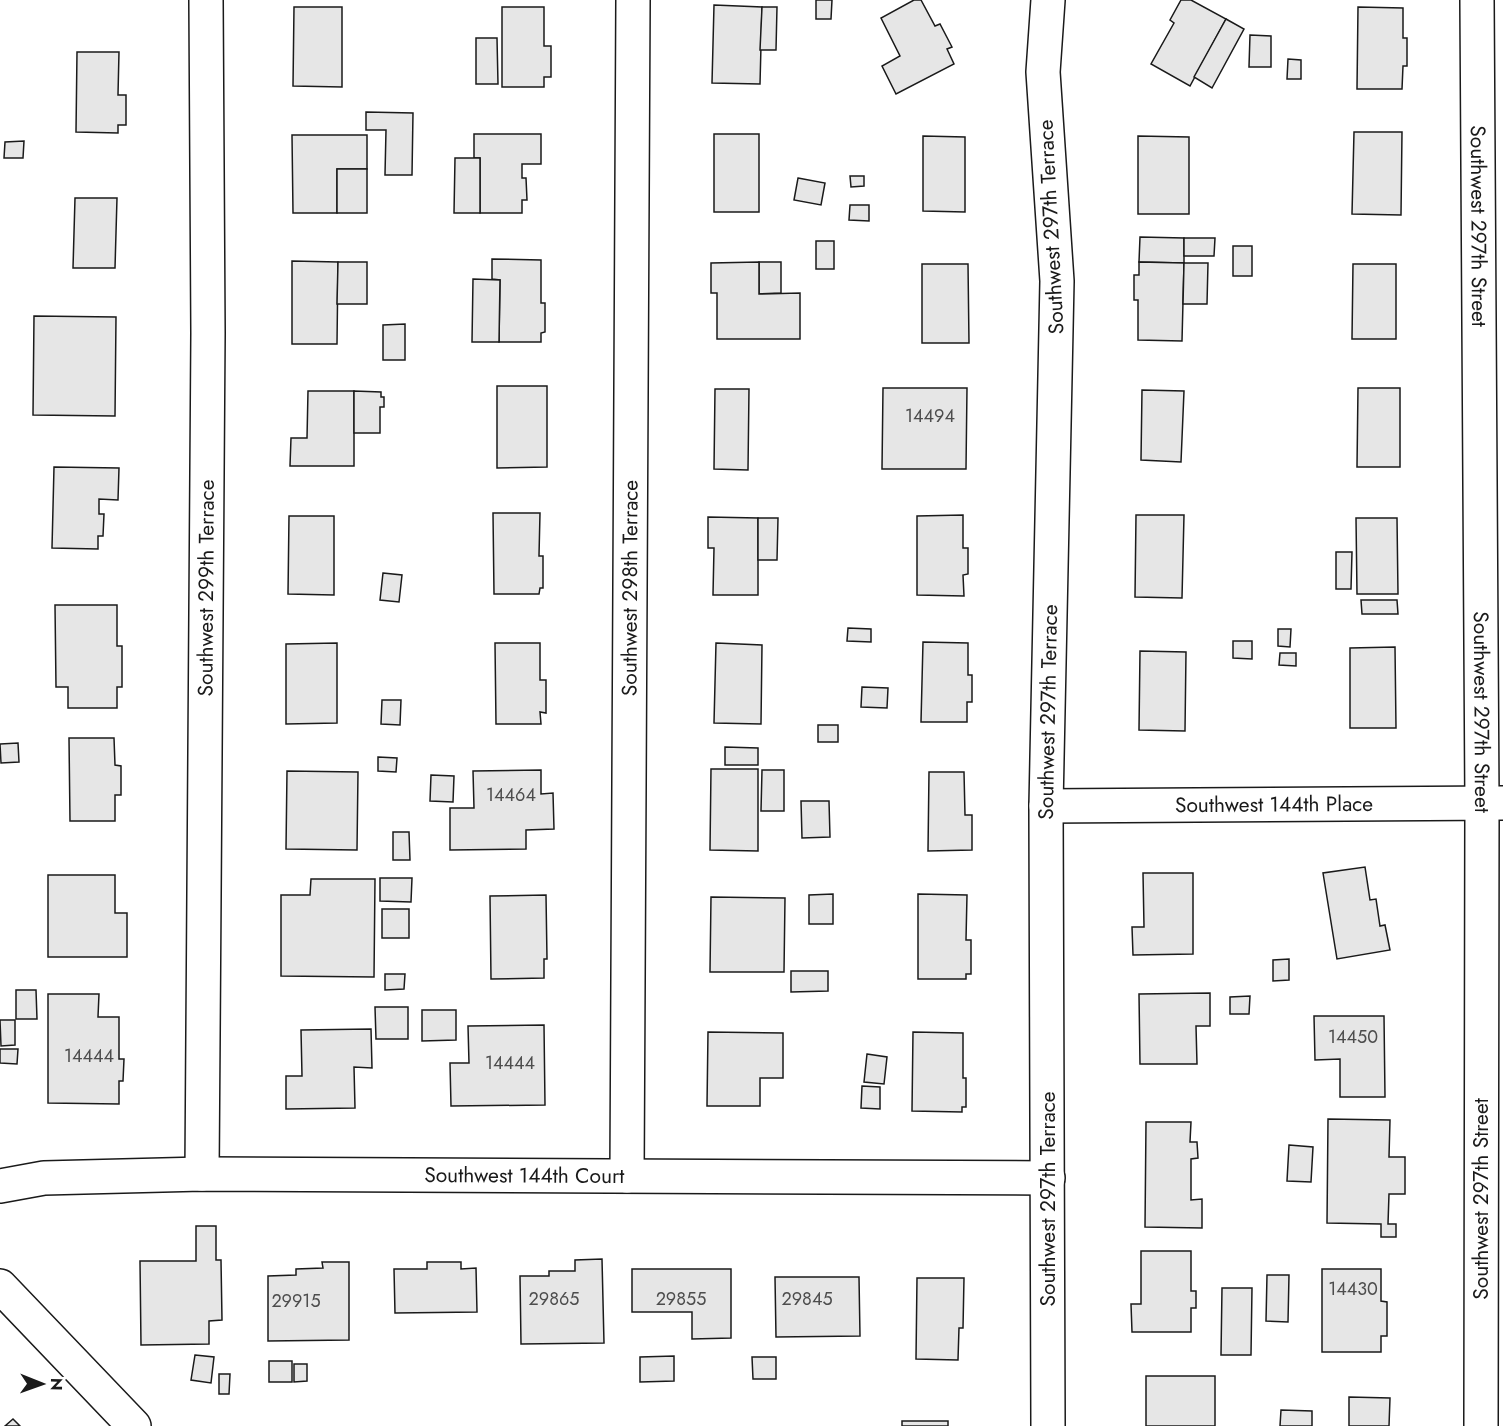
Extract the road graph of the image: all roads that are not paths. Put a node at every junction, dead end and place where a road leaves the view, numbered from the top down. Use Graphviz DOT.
graph roads {
  1 [pos="206,0"];
  2 [pos="633,0"];
  3 [pos="1048,0"];
  4 [pos="1478,0"];
  5 [pos="1493,803"];
  6 [pos="1046,806"];
  7 [pos="202,1174"];
  8 [pos="627,1176"];
  9 [pos="1048,1178"];
  10 [pos="0,1186"];
  11 [pos="0,1286"];
  12 [pos="134,1426"];
  13 [pos="1048,1426"];
  14 [pos="1480,1426"];
  1 -- 7 [label="street, Southwest 299th Terrace"];
  2 -- 8 [label="street, Southwest 298th Terrace"];
  3 -- 6 [label="street, Southwest 297th Terrace"];
  4 -- 5 [label="street, Southwest 297th Street"];
  5 -- 6 [label="street, Southwest 144th Place"];
  5 -- 14 [label="street, Southwest 297th Street"];
  6 -- 9 [label="street, Southwest 297th Terrace"];
  7 -- 8 [label="street, Southwest 144th Court"];
  7 -- 10 [label="street, Southwest 144th Court"];
  8 -- 9 [label="street, Southwest 144th Court"];
  9 -- 13 [label="street, Southwest 297th Terrace"];
  11 -- 12 [label="street"];
}
